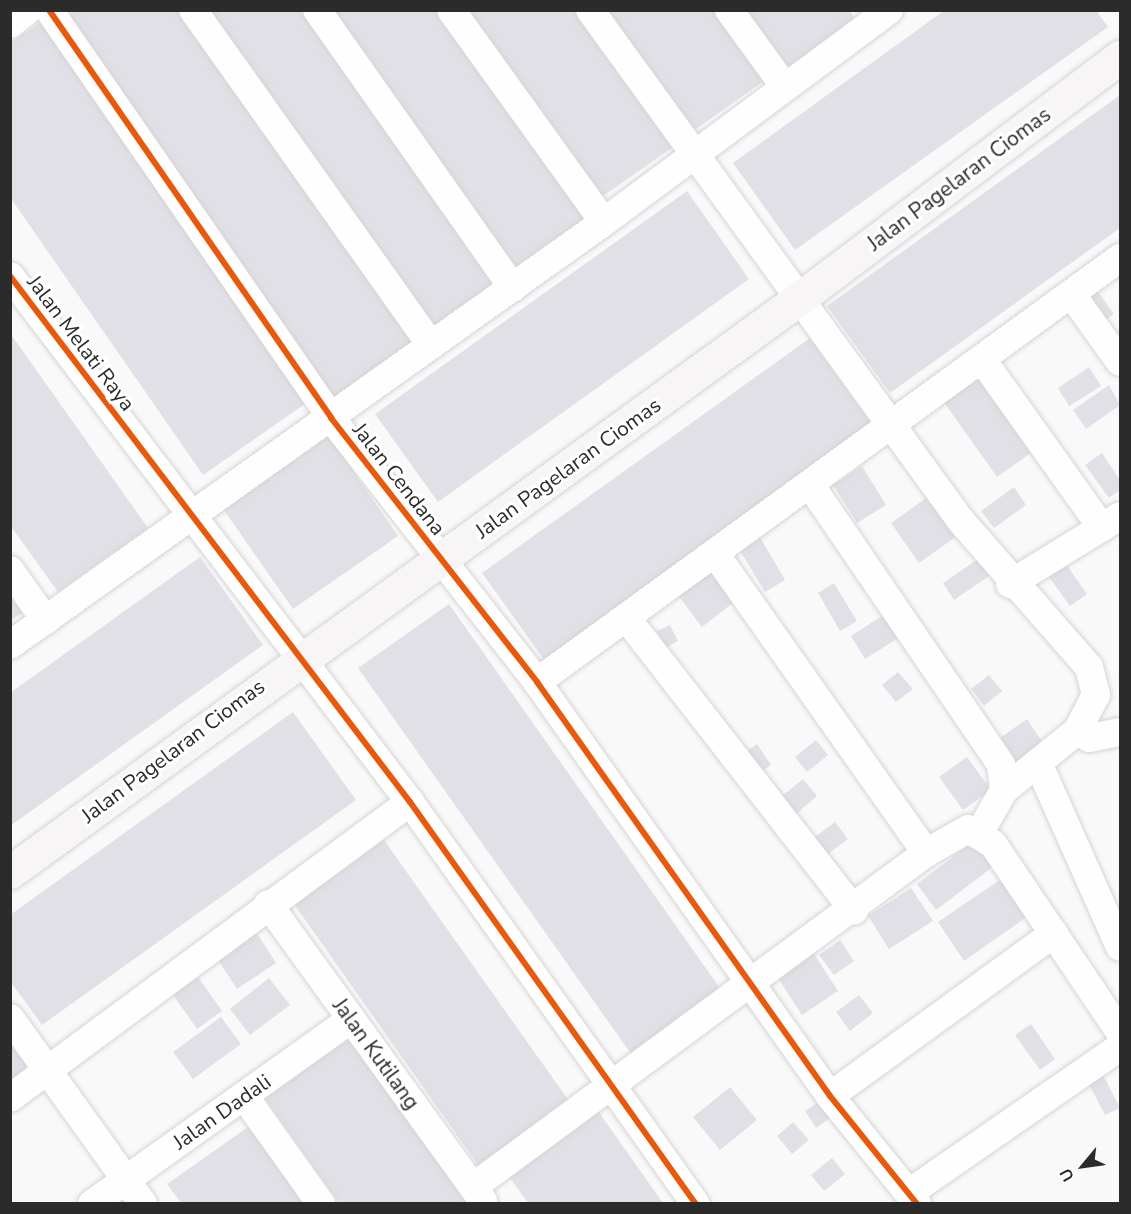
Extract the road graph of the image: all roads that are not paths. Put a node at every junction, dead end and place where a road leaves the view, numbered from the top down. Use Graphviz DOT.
graph roads {
  1 [pos="28,10"];
  2 [pos="49,10"];
  3 [pos="193,10"];
  4 [pos="317,10"];
  5 [pos="451,10"];
  6 [pos="590,10"];
  7 [pos="729,10"];
  8 [pos="873,15"];
  9 [pos="10,24"];
  10 [pos="1120,57"];
  11 [pos="785,87"];
  12 [pos="694,154"];
  13 [pos="604,222"];
  14 [pos="1120,258"];
  15 [pos="10,276"];
  16 [pos="513,288"];
  17 [pos="1072,295"];
  18 [pos="796,301"];
  19 [pos="431,345"];
  20 [pos="983,361"];
  21 [pos="1120,362"];
  22 [pos="331,418"];
  23 [pos="891,429"];
  24 [pos="811,486"];
  25 [pos="189,516"];
  26 [pos="1111,522"];
  27 [pos="716,555"];
  28 [pos="441,560"];
  29 [pos="10,570"];
  30 [pos="1010,584"];
  31 [pos="628,620"];
  32 [pos="46,621"];
  33 [pos="10,645"];
  34 [pos="297,659"];
  35 [pos="537,682"];
  36 [pos="1077,731"];
  37 [pos="1120,732"];
  38 [pos="1038,763"];
  39 [pos="1004,790"];
  40 [pos="410,802"];
  41 [pos="980,832"];
  42 [pos="926,853"];
  43 [pos="10,872"];
  44 [pos="268,904"];
  45 [pos="854,910"];
  46 [pos="1054,933"];
  47 [pos="1120,947"];
  48 [pos="752,983"];
  49 [pos="10,1018"];
  50 [pos="351,1019"];
  51 [pos="1120,1032"];
  52 [pos="1120,1047"];
  53 [pos="50,1071"];
  54 [pos="612,1089"];
  55 [pos="244,1096"];
  56 [pos="830,1096"];
  57 [pos="10,1098"];
  58 [pos="126,1179"];
  59 [pos="479,1195"];
  60 [pos="913,1198"];
  61 [pos="92,1203"];
  62 [pos="143,1203"];
  63 [pos="321,1203"];
  64 [pos="696,1203"];
  1 -- 9 [label="street"];
  2 -- 22 [label="street, Jalan Cendana"];
  3 -- 19 [label="street"];
  4 -- 16 [label="street"];
  5 -- 13 [label="street"];
  6 -- 12 [label="street"];
  7 -- 11 [label="street"];
  8 -- 11 [label="street"];
  10 -- 18 [label="main road, Jalan Pagelaran Ciomas"];
  11 -- 12 [label="street"];
  12 -- 13 [label="street"];
  12 -- 18 [label="street"];
  13 -- 16 [label="street"];
  14 -- 17 [label="street"];
  15 -- 25 [label="street, Jalan Melati Raya"];
  16 -- 19 [label="street"];
  17 -- 20 [label="street"];
  17 -- 21 [label="street"];
  18 -- 23 [label="street"];
  18 -- 28 [label="main road, Jalan Pagelaran Ciomas"];
  19 -- 22 [label="street"];
  20 -- 23 [label="street"];
  20 -- 26 [label="street"];
  22 -- 25 [label="street"];
  22 -- 28 [label="street, Jalan Cendana"];
  23 -- 24 [label="street"];
  23 -- 30 [label="street"];
  24 -- 27 [label="street"];
  24 -- 39 [label="street"];
  25 -- 32 [label="street"];
  25 -- 34 [label="street, Jalan Melati Raya"];
  26 -- 30 [label="street"];
  27 -- 31 [label="street"];
  27 -- 42 [label="street"];
  28 -- 34 [label="main road, Jalan Pagelaran Ciomas"];
  28 -- 35 [label="street, Jalan Cendana"];
  29 -- 32 [label="street"];
  30 -- 36 [label="street"];
  31 -- 35 [label="street"];
  31 -- 45 [label="street"];
  32 -- 33 [label="street"];
  34 -- 40 [label="street, Jalan Melati Raya"];
  34 -- 43 [label="main road, Jalan Pagelaran Ciomas"];
  35 -- 48 [label="street, Jalan Cendana"];
  36 -- 37 [label="street"];
  36 -- 38 [label="street"];
  38 -- 39 [label="street"];
  38 -- 47 [label="street"];
  39 -- 41 [label="street"];
  40 -- 44 [label="street"];
  40 -- 54 [label="street, Jalan Melati Raya"];
  41 -- 42 [label="street"];
  41 -- 46 [label="street"];
  42 -- 45 [label="street"];
  44 -- 50 [label="street, Jalan Kutilang"];
  44 -- 53 [label="street"];
  45 -- 48 [label="street"];
  46 -- 51 [label="street"];
  46 -- 56 [label="street"];
  48 -- 54 [label="street"];
  48 -- 56 [label="street, Jalan Cendana"];
  49 -- 53 [label="street"];
  50 -- 55 [label="street, Jalan Dadali"];
  50 -- 59 [label="street, Jalan Kutilang"];
  52 -- 60 [label="street"];
  53 -- 57 [label="street"];
  53 -- 58 [label="street"];
  54 -- 59 [label="street"];
  54 -- 64 [label="street, Jalan Melati Raya"];
  55 -- 58 [label="street, Jalan Dadali"];
  55 -- 63 [label="street"];
  56 -- 60 [label="street, Jalan Cendana"];
  58 -- 61 [label="street, Jalan Dadali"];
  58 -- 62 [label="street"];
}
